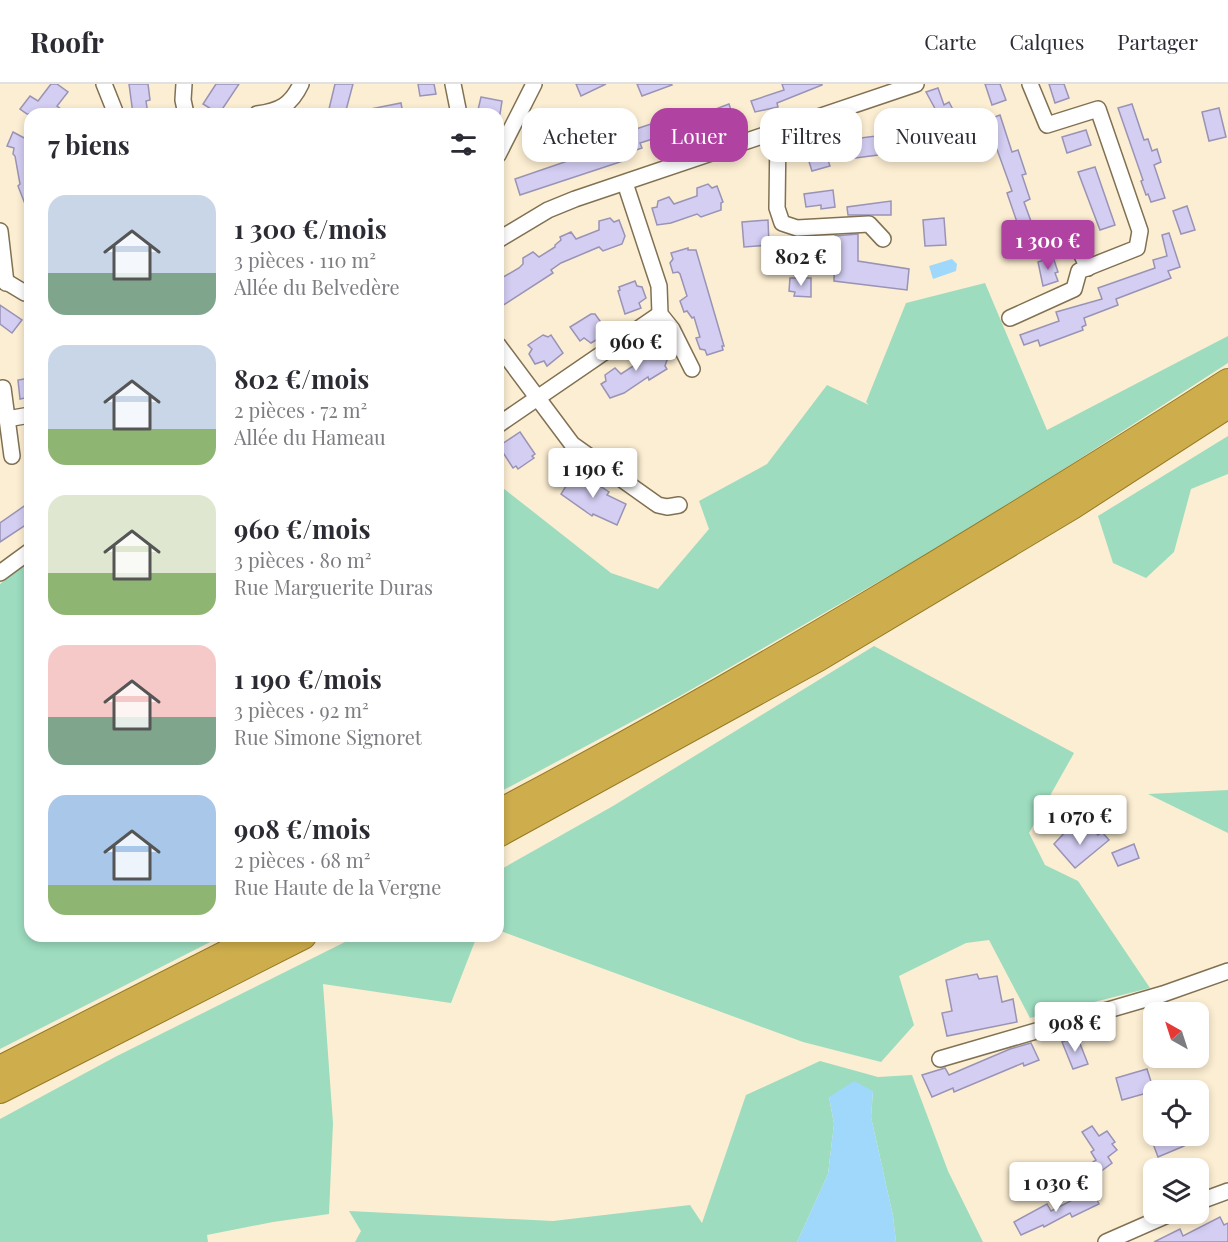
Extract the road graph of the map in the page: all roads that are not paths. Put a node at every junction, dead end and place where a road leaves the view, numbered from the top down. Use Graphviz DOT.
graph roads {
  1 [pos="104,84"];
  2 [pos="184,84"];
  3 [pos="301,84"];
  4 [pos="453,84"];
  5 [pos="534,84"];
  6 [pos="1030,84"];
  7 [pos="912,85"];
  8 [pos="114,108"];
  9 [pos="185,108"];
  10 [pos="279,108"];
  11 [pos="458,108"];
  12 [pos="845,108"];
  13 [pos="760,137"];
  14 [pos="504,143"];
  15 [pos="778,162"];
  16 [pos="625,183"];
  17 [pos="0,231"];
  18 [pos="1072,234"];
  19 [pos="504,236"];
  20 [pos="883,239"];
  21 [pos="1088,268"];
  22 [pos="3,280"];
  23 [pos="24,292"];
  24 [pos="660,314"];
  25 [pos="1010,318"];
  26 [pos="504,354"];
  27 [pos="692,369"];
  28 [pos="1228,382"];
  29 [pos="3,388"];
  30 [pos="538,397"];
  31 [pos="1228,405"];
  32 [pos="24,417"];
  33 [pos="7,419"];
  34 [pos="504,421"];
  35 [pos="12,456"];
  36 [pos="679,505"];
  37 [pos="24,555"];
  38 [pos="0,573"];
  39 [pos="504,810"];
  40 [pos="504,831"];
  41 [pos="249,942"];
  42 [pos="291,942"];
  43 [pos="1228,971"];
  44 [pos="940,1059"];
  45 [pos="0,1069"];
  46 [pos="0,1090"];
  47 [pos="1228,1191"];
  48 [pos="1209,1198"];
  49 [pos="1147,1224"];
  50 [pos="1106,1242"];
  1 -- 8 [label="street"];
  2 -- 9 [label="street"];
  3 -- 10 [label="street"];
  4 -- 11 [label="street"];
  5 -- 14 [label="street"];
  6 -- 21 [label="street"];
  7 -- 12 [label="street"];
  13 -- 16 [label="street"];
  15 -- 20 [label="street"];
  16 -- 19 [label="street"];
  16 -- 24 [label="street"];
  17 -- 22 [label="street"];
  18 -- 21 [label="street"];
  21 -- 25 [label="street"];
  22 -- 23 [label="street"];
  24 -- 27 [label="street"];
  24 -- 30 [label="street"];
  26 -- 30 [label="street"];
  28 -- 39 [label="highway"];
  29 -- 33 [label="street"];
  30 -- 34 [label="street"];
  30 -- 36 [label="street"];
  31 -- 40 [label="highway"];
  32 -- 33 [label="street"];
  33 -- 35 [label="street"];
  37 -- 38 [label="street"];
  41 -- 45 [label="highway"];
  42 -- 46 [label="highway"];
  43 -- 44 [label="street"];
  47 -- 48 [label="street"];
  49 -- 50 [label="street"];
}
